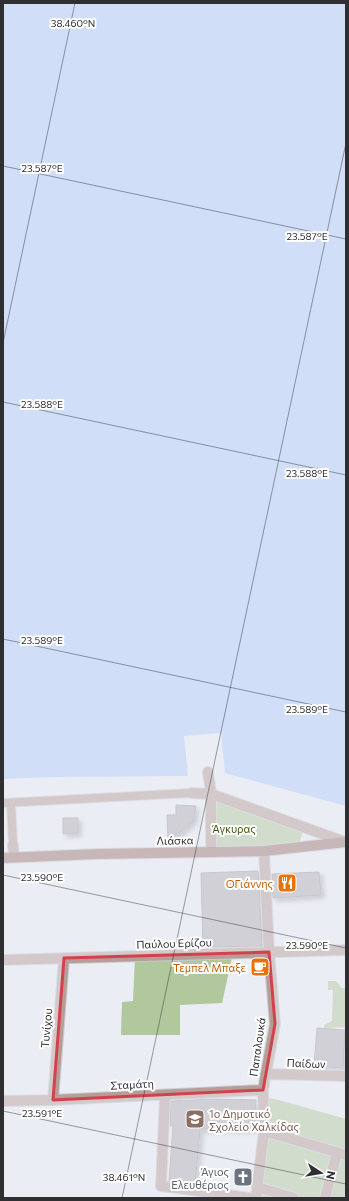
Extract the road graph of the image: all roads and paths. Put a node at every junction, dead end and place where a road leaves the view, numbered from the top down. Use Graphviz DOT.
graph roads {
  1 [pos="208,772"];
  2 [pos="191,793"];
  3 [pos="210,794"];
  4 [pos="7,803"];
  5 [pos="346,842"];
  6 [pos="13,846"];
  7 [pos="264,851"];
  8 [pos="211,852"];
  9 [pos="14,857"];
  10 [pos="3,858"];
  11 [pos="346,950"];
  12 [pos="269,952"];
  13 [pos="64,958"];
  14 [pos="3,960"];
  15 [pos="266,1074"];
  16 [pos="346,1076"];
  17 [pos="263,1090"];
  18 [pos="165,1095"];
  19 [pos="53,1100"];
  20 [pos="3,1101"];
  21 [pos="264,1131"];
  22 [pos="342,1154"];
  23 [pos="258,1186"];
  24 [pos="250,1198"];
  25 [pos="256,1198"];
  26 [pos="294,1198"];
  27 [pos="324,1198"];
  1 -- 3 [label="street"];
  2 -- 3 [label="street"];
  2 -- 4 [label="lane"];
  3 -- 5 [label="street"];
  3 -- 8 [label="street"];
  4 -- 6 [label="lane"];
  5 -- 7 [label="street, Λιάσκα"];
  6 -- 9 [label="street"];
  7 -- 8 [label="street, Λιάσκα"];
  7 -- 12 [label="street, Παπαλουκά"];
  8 -- 9 [label="street, Λιάσκα"];
  9 -- 10 [label="street, Λιάσκα"];
  11 -- 12 [label="street, Παύλου Ερίζου"];
  12 -- 13 [label="street, Παύλου Ερίζου"];
  12 -- 15 [label="street, Παπαλουκά"];
  13 -- 14 [label="street, Παύλου Ερίζου"];
  13 -- 19 [label="street, Τυνίχου"];
  15 -- 16 [label="street, Παίδων"];
  15 -- 17 [label="street, Παπαλουκά"];
  17 -- 18 [label="street, Σταμάτη"];
  17 -- 21 [label="street, Παπαλουκά"];
  18 -- 19 [label="street, Σταμάτη"];
  18 -- 24 [label="street"];
  19 -- 20 [label="street, Σταμάτη"];
  21 -- 22 [label="street"];
  21 -- 23 [label="street, Παπαλουκά"];
  22 -- 27 [label="street"];
  23 -- 25 [label="street, Παπαλουκά"];
  23 -- 26 [label="street"];
}
